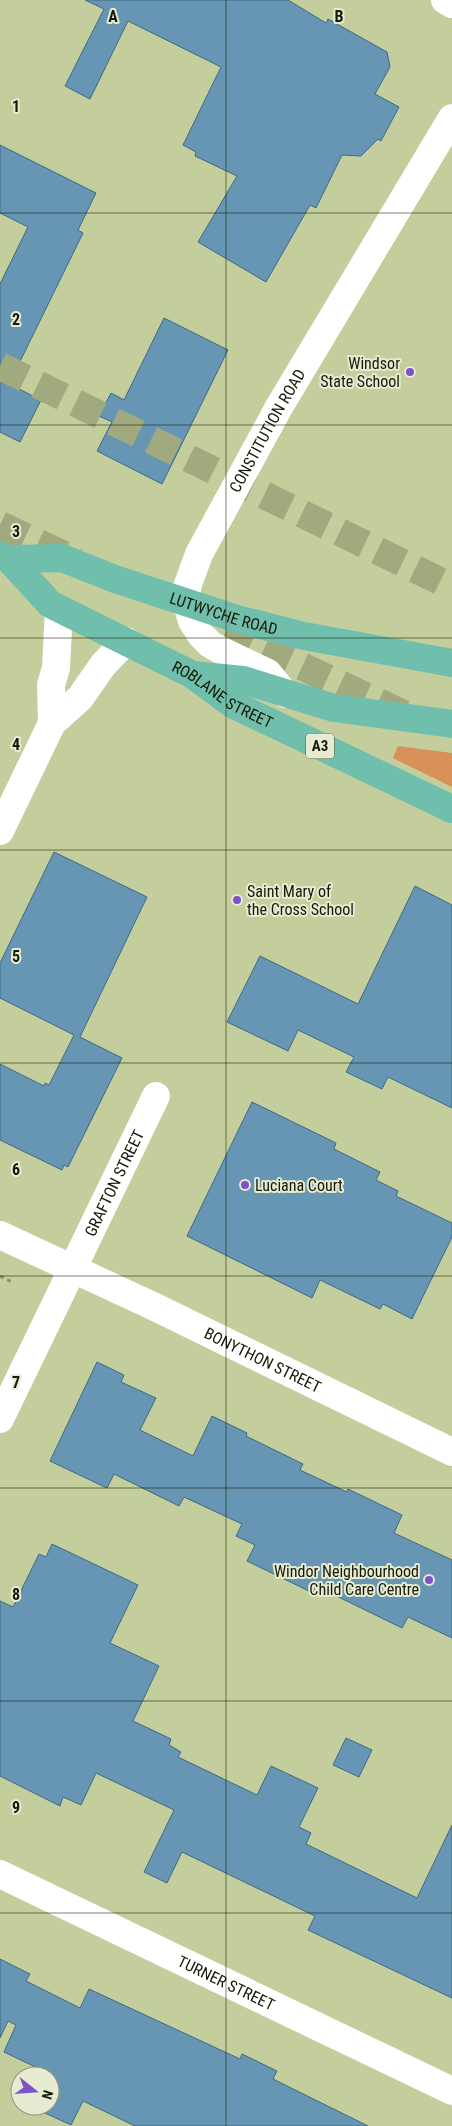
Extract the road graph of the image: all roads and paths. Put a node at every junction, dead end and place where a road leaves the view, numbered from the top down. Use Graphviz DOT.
graph roads {
  1 [pos="444,0"];
  2 [pos="452,4"];
  3 [pos="452,118"];
  4 [pos="4,557"];
  5 [pos="187,604"];
  6 [pos="59,609"];
  7 [pos="126,641"];
  8 [pos="452,662"];
  9 [pos="193,675"];
  10 [pos="285,694"];
  11 [pos="52,723"];
  12 [pos="452,724"];
  13 [pos="452,809"];
  14 [pos="0,831"];
  15 [pos="156,1096"];
  16 [pos="0,1235"];
  17 [pos="72,1269"];
  18 [pos="0,1276"];
  19 [pos="14,1283"];
  20 [pos="0,1419"];
  21 [pos="452,1452"];
  22 [pos="0,1874"];
  23 [pos="452,2091"];
  1 -- 2 [label="street"];
  3 -- 5 [label="street, CONSTITUTION ROAD"];
  4 -- 5 [label="highway, LUTWYCHE ROAD / A3"];
  4 -- 6 [label="highway, ROBLANE STREET / A3"];
  5 -- 8 [label="highway, LUTWYCHE ROAD / A3"];
  5 -- 10 [label="street, CONSTITUTION ROAD"];
  6 -- 7 [label="highway, ROBLANE STREET / A3"];
  6 -- 11 [label="street"];
  7 -- 9 [label="highway, ROBLANE STREET / A3"];
  7 -- 11 [label="street"];
  9 -- 10 [label="highway, A3"];
  9 -- 13 [label="highway, ROBLANE STREET / A3"];
  10 -- 12 [label="highway, A3"];
  11 -- 14 [label="street"];
  15 -- 17 [label="street, GRAFTON STREET"];
  16 -- 17 [label="street"];
  17 -- 20 [label="street, GRAFTON STREET"];
  17 -- 21 [label="street, BONYTHON STREET"];
  18 -- 19 [label="path"];
  22 -- 23 [label="street, TURNER STREET"];
}
